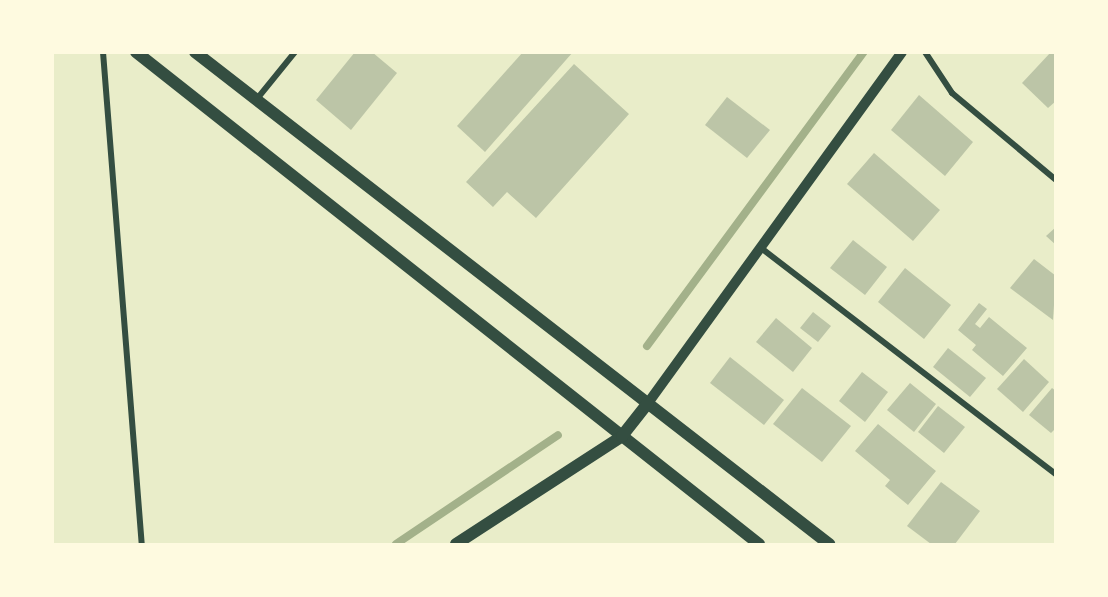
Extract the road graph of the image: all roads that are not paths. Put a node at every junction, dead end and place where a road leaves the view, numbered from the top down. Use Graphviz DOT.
graph roads {
  1 [pos="103,52"];
  2 [pos="136,52"];
  3 [pos="195,52"];
  4 [pos="295,52"];
  5 [pos="902,52"];
  6 [pos="925,52"];
  7 [pos="256,100"];
  8 [pos="1056,180"];
  9 [pos="761,248"];
  10 [pos="648,403"];
  11 [pos="622,436"];
  12 [pos="1056,474"];
  13 [pos="142,544"];
  14 [pos="456,544"];
  15 [pos="759,544"];
  16 [pos="830,544"];
  1 -- 13 [label="street"];
  2 -- 11 [label="main road"];
  3 -- 7 [label="main road"];
  4 -- 7 [label="street"];
  5 -- 9 [label="street"];
  6 -- 8 [label="street"];
  7 -- 10 [label="main road"];
  9 -- 10 [label="street"];
  9 -- 12 [label="street"];
  10 -- 11 [label="main road"];
  10 -- 16 [label="main road"];
  11 -- 14 [label="main road"];
  11 -- 15 [label="main road"];
}
